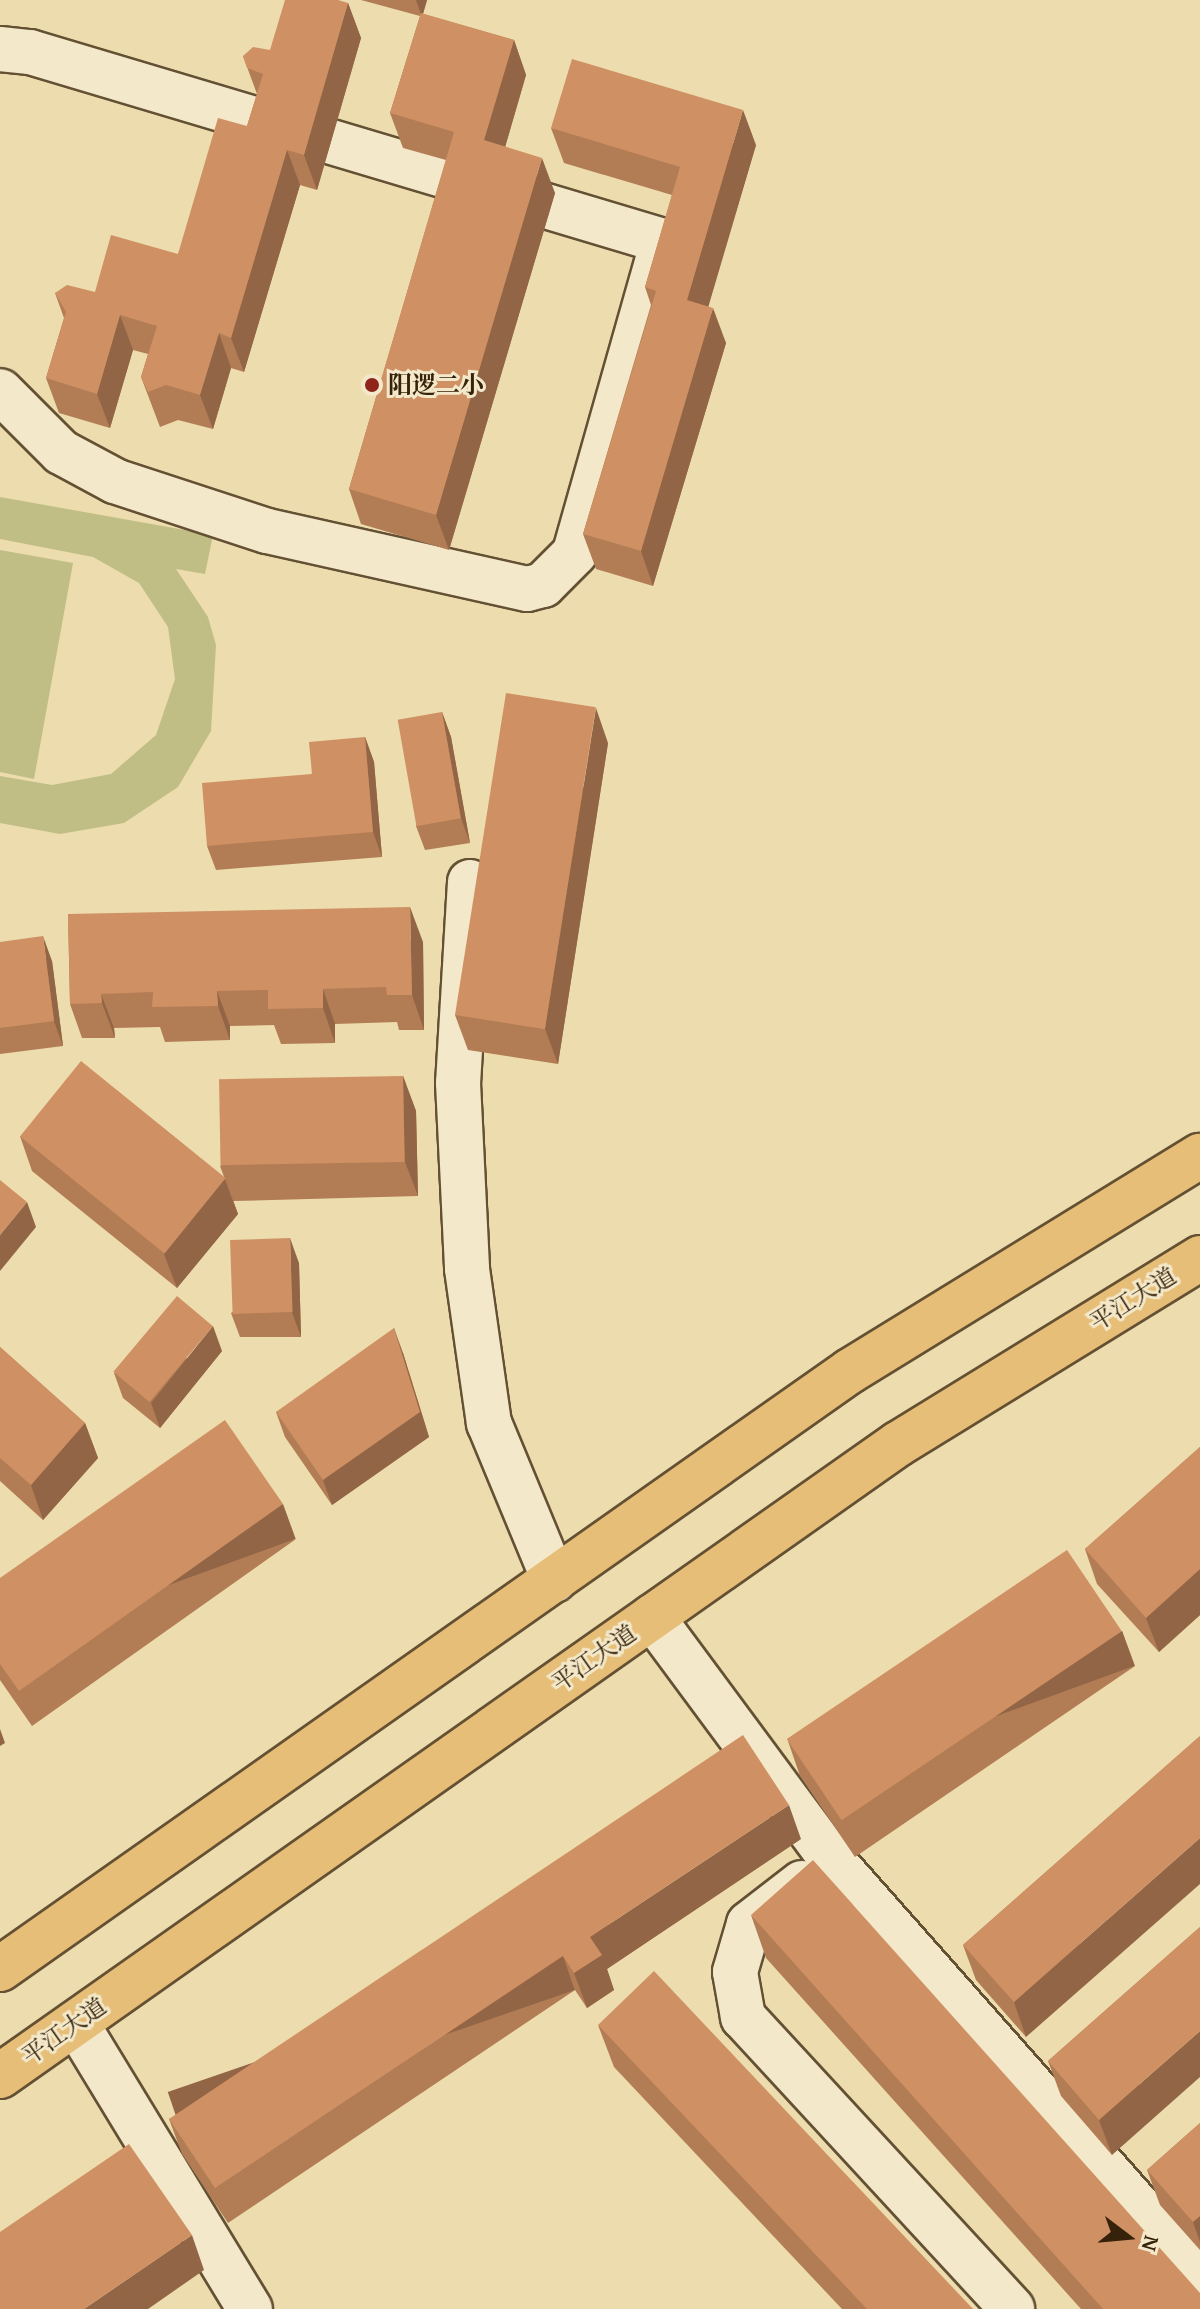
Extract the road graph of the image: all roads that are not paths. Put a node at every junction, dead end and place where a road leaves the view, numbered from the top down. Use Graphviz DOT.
graph roads {
  1 [pos="0,49"];
  2 [pos="0,391"];
  3 [pos="470,882"];
  4 [pos="1200,1156"];
  5 [pos="1200,1258"];
  6 [pos="554,1580"];
  7 [pos="652,1617"];
  8 [pos="832,1860"];
  9 [pos="0,1969"];
  10 [pos="76,2023"];
  11 [pos="0,2076"];
  12 [pos="1200,2276"];
  13 [pos="250,2309"];
  14 [pos="1012,2309"];
  1 -- 2 [label="lane"];
  3 -- 6 [label="lane"];
  4 -- 6 [label="highway"];
  5 -- 7 [label="highway, 平江大道"];
  6 -- 9 [label="highway"];
  7 -- 8 [label="lane"];
  7 -- 10 [label="highway, 平江大道"];
  8 -- 12 [label="lane"];
  8 -- 14 [label="lane"];
  10 -- 11 [label="highway, 平江大道"];
  10 -- 13 [label="lane"];
}
